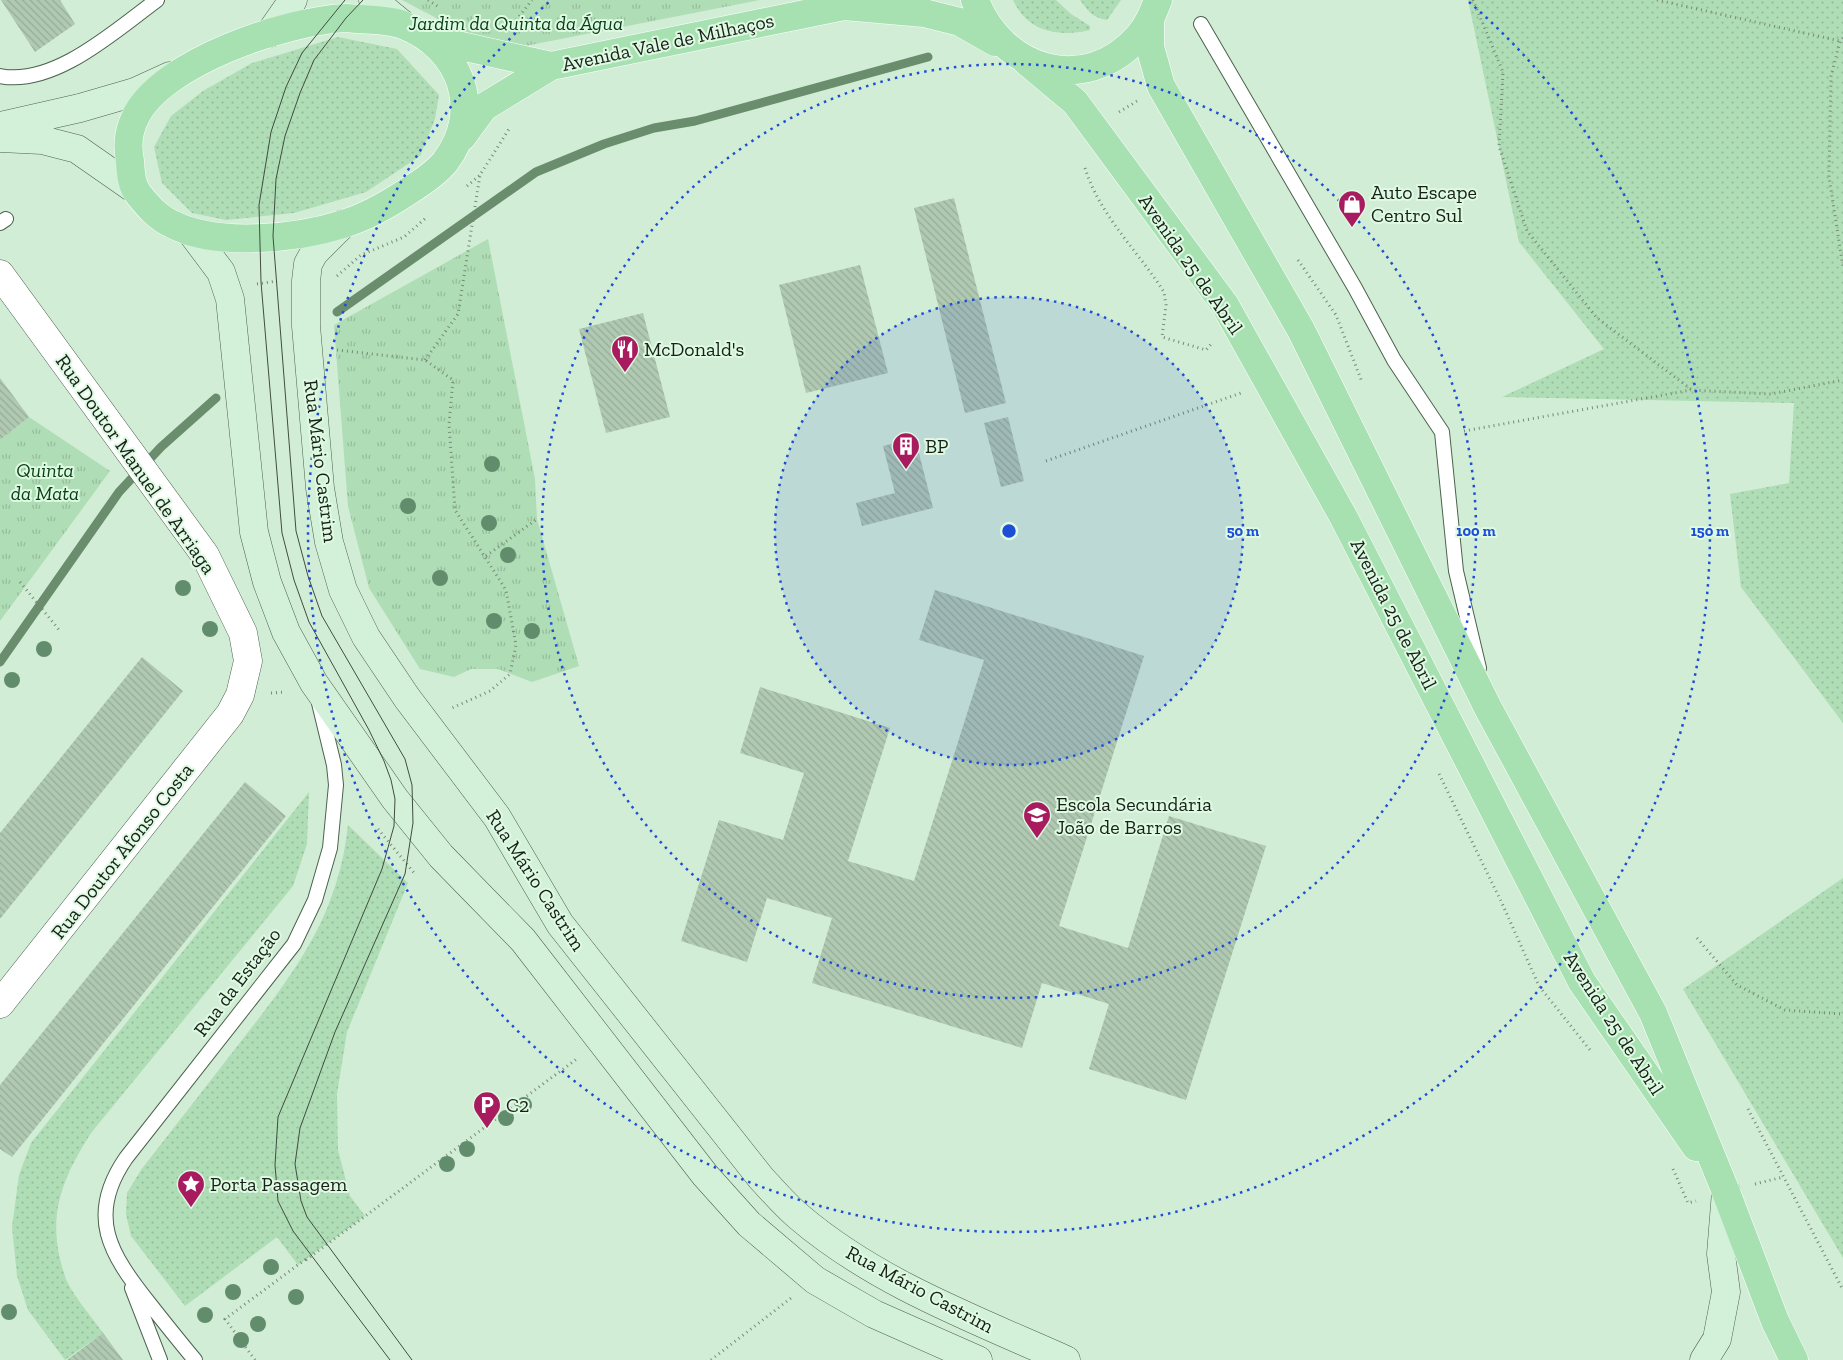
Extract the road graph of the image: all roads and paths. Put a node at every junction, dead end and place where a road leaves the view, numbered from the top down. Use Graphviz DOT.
graph roads {
  1 [pos="157,0"];
  2 [pos="293,0"];
  3 [pos="373,0"];
  4 [pos="975,0"];
  5 [pos="1473,0"];
  6 [pos="1657,0"];
  7 [pos="851,3"];
  8 [pos="1154,10"];
  9 [pos="402,24"];
  10 [pos="1200,24"];
  11 [pos="270,33"];
  12 [pos="1843,38"];
  13 [pos="430,39"];
  14 [pos="1840,42"];
  15 [pos="1017,55"];
  16 [pos="551,66"];
  17 [pos="185,69"];
  18 [pos="0,76"];
  19 [pos="0,126"];
  20 [pos="512,126"];
  21 [pos="0,138"];
  22 [pos="459,140"];
  23 [pos="1082,160"];
  24 [pos="480,175"];
  25 [pos="465,187"];
  26 [pos="134,188"];
  27 [pos="430,215"];
  28 [pos="343,224"];
  29 [pos="191,232"];
  30 [pos="1843,267"];
  31 [pos="0,274"];
  32 [pos="334,278"];
  33 [pos="1218,343"];
  34 [pos="329,349"];
  35 [pos="425,360"];
  36 [pos="1843,380"];
  37 [pos="1692,390"];
  38 [pos="1241,392"];
  39 [pos="1442,432"];
  40 [pos="1046,461"];
  41 [pos="537,519"];
  42 [pos="486,556"];
  43 [pos="20,582"];
  44 [pos="60,631"];
  45 [pos="314,683"];
  46 [pos="240,695"];
  47 [pos="1488,708"];
  48 [pos="450,710"];
  49 [pos="1435,764"];
  50 [pos="1697,938"];
  51 [pos="0,1004"];
  52 [pos="1843,1014"];
  53 [pos="1594,1056"];
  54 [pos="1748,1109"];
  55 [pos="1673,1167"];
  56 [pos="1783,1176"];
  57 [pos="400,1191"];
  58 [pos="1726,1192"];
  59 [pos="311,1256"];
  60 [pos="306,1260"];
  61 [pos="128,1276"];
  62 [pos="815,1280"];
  63 [pos="1843,1290"];
  64 [pos="160,1360"];
  65 [pos="195,1360"];
  66 [pos="255,1360"];
  67 [pos="711,1360"];
  68 [pos="978,1360"];
  69 [pos="1066,1360"];
  70 [pos="1704,1360"];
  71 [pos="1794,1360"];
  1 -- 18 [label="lane"];
  2 -- 11 [label="street"];
  3 -- 9 [label="street"];
  4 -- 15 [label="main road"];
  5 -- 37 [label="path"];
  6 -- 14 [label="path"];
  7 -- 15 [label="main road, Avenida Vale de Milhaços"];
  7 -- 16 [label="main road, Avenida Vale de Milhaços"];
  8 -- 15 [label="main road"];
  8 -- 47 [label="main road, Avenida 25 de Abril"];
  9 -- 11 [label="main road"];
  9 -- 13 [label="main road"];
  10 -- 39 [label="lane"];
  11 -- 17 [label="main road"];
  12 -- 14 [label="path"];
  13 -- 16 [label="main road, Avenida Vale de Milhaços"];
  13 -- 22 [label="main road"];
  14 -- 30 [label="path"];
  15 -- 58 [label="main road, Avenida 25 de Abril"];
  16 -- 22 [label="main road, Avenida Vale de Milhaços"];
  17 -- 19 [label="street"];
  17 -- 26 [label="main road"];
  20 -- 24 [label="path"];
  21 -- 26 [label="street"];
  22 -- 28 [label="main road, Avenida Vale de Milhaços"];
  23 -- 33 [label="path"];
  24 -- 25 [label="path"];
  24 -- 35 [label="path"];
  26 -- 29 [label="main road, Avenida Vale de Milhaços"];
  27 -- 32 [label="path"];
  28 -- 29 [label="main road, Avenida Vale de Milhaços"];
  28 -- 69 [label="street, Rua Mário Castrim"];
  29 -- 45 [label="street, Rua Mário Castrim"];
  31 -- 46 [label="street, Rua Doutor Manuel de Arriaga"];
  34 -- 35 [label="path"];
  35 -- 42 [label="path"];
  36 -- 37 [label="path"];
  37 -- 39 [label="path"];
  38 -- 40 [label="path"];
  39 -- 47 [label="lane"];
  41 -- 42 [label="path"];
  42 -- 48 [label="path"];
  43 -- 44 [label="path"];
  45 -- 61 [label="lane, Rua da Estação"];
  45 -- 62 [label="street, Rua Mário Castrim"];
  46 -- 51 [label="street, Rua Doutor Afonso Costa"];
  47 -- 58 [label="main road, Avenida 25 de Abril"];
  49 -- 53 [label="path"];
  50 -- 52 [label="path"];
  54 -- 56 [label="path"];
  55 -- 58 [label="path"];
  56 -- 58 [label="path"];
  56 -- 63 [label="path"];
  57 -- 59 [label="path"];
  58 -- 70 [label="street"];
  58 -- 71 [label="main road, Avenida 25 de Abril"];
  59 -- 60 [label="path"];
  59 -- 66 [label="path"];
  61 -- 64 [label="lane, Rua da Estação"];
  61 -- 65 [label="lane, Rua da Estação"];
  62 -- 67 [label="path"];
  62 -- 68 [label="street, Rua Mário Castrim"];
}
